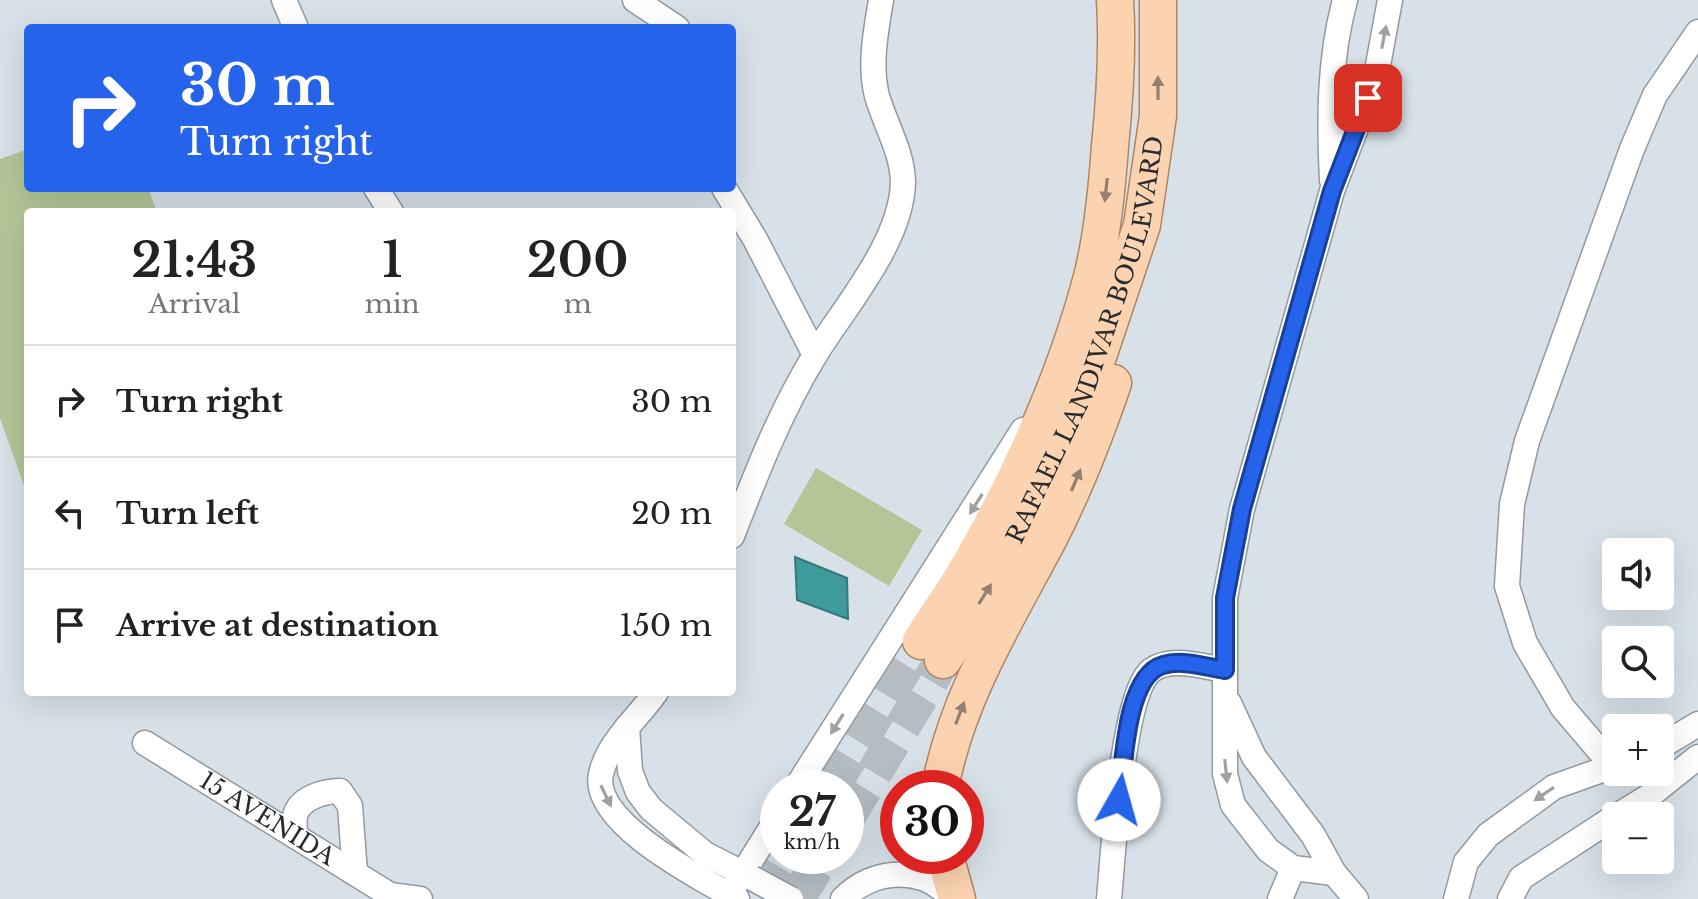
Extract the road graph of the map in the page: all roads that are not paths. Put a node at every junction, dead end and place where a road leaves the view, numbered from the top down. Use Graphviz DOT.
graph roads {
  1 [pos="284,0"];
  2 [pos="632,0"];
  3 [pos="881,0"];
  4 [pos="1115,0"];
  5 [pos="1158,0"];
  6 [pos="1345,0"];
  7 [pos="1390,0"];
  8 [pos="294,24"];
  9 [pos="645,24"];
  10 [pos="671,24"];
  11 [pos="1698,32"];
  12 [pos="1332,191"];
  13 [pos="726,192"];
  14 [pos="1142,225"];
  15 [pos="815,355"];
  16 [pos="1062,367"];
  17 [pos="736,526"];
  18 [pos="1224,682"];
  19 [pos="653,696"];
  20 [pos="1698,724"];
  21 [pos="627,727"];
  22 [pos="1674,739"];
  23 [pos="145,743"];
  24 [pos="1602,752"];
  25 [pos="1698,757"];
  26 [pos="807,770"];
  27 [pos="944,770"];
  28 [pos="1602,772"];
  29 [pos="1636,786"];
  30 [pos="1648,797"];
  31 [pos="1640,802"];
  32 [pos="1602,825"];
  33 [pos="295,836"];
  34 [pos="760,852"];
  35 [pos="1293,868"];
  36 [pos="355,873"];
  37 [pos="1334,873"];
  38 [pos="949,874"];
  39 [pos="748,875"];
  40 [pos="390,898"];
  41 [pos="731,898"];
  42 [pos="420,899"];
  43 [pos="791,899"];
  44 [pos="843,899"];
  45 [pos="954,899"];
  46 [pos="1109,899"];
  47 [pos="1280,899"];
  48 [pos="1356,899"];
  49 [pos="1456,899"];
  50 [pos="1510,899"];
  1 -- 8 [label="street"];
  2 -- 9 [label="street"];
  2 -- 10 [label="street"];
  3 -- 15 [label="street"];
  4 -- 16 [label="main road, RAFAEL LANDIVAR BOULEVARD, one-way"];
  14 -- 5 [label="main road, RAFAEL LANDIVAR BOULEVARD, one-way"];
  6 -- 12 [label="street"];
  12 -- 7 [label="street, one-way"];
  11 -- 24 [label="street"];
  12 -- 18 [label="street"];
  13 -- 15 [label="street"];
  16 -- 14 [label="main road, RAFAEL LANDIVAR BOULEVARD, one-way"];
  27 -- 14 [label="main road, one-way"];
  15 -- 17 [label="street"];
  16 -- 26 [label="street, RAFAEL LANDIVAR BOULEVARD, one-way"];
  18 -- 35 [label="street, one-way"];
  18 -- 37 [label="street"];
  18 -- 46 [label="street"];
  19 -- 21 [label="street"];
  20 -- 22 [label="street"];
  21 -- 39 [label="street"];
  21 -- 41 [label="street, one-way"];
  23 -- 33 [label="street, 15 AVENIDA"];
  25 -- 30 [label="street"];
  28 -- 49 [label="street, one-way"];
  29 -- 30 [label="street"];
  30 -- 31 [label="street"];
  32 -- 50 [label="street"];
  33 -- 36 [label="street, 15 AVENIDA"];
  33 -- 36 [label="street"];
  34 -- 39 [label="street"];
  35 -- 37 [label="street"];
  35 -- 47 [label="street"];
  36 -- 40 [label="street, 15 AVENIDA"];
  37 -- 48 [label="street"];
  38 -- 45 [label="main road"];
  39 -- 41 [label="street"];
  39 -- 43 [label="street, bridge"];
  40 -- 42 [label="street, 15 AVENIDA"];
  44 -- 45 [label="street"];
}
